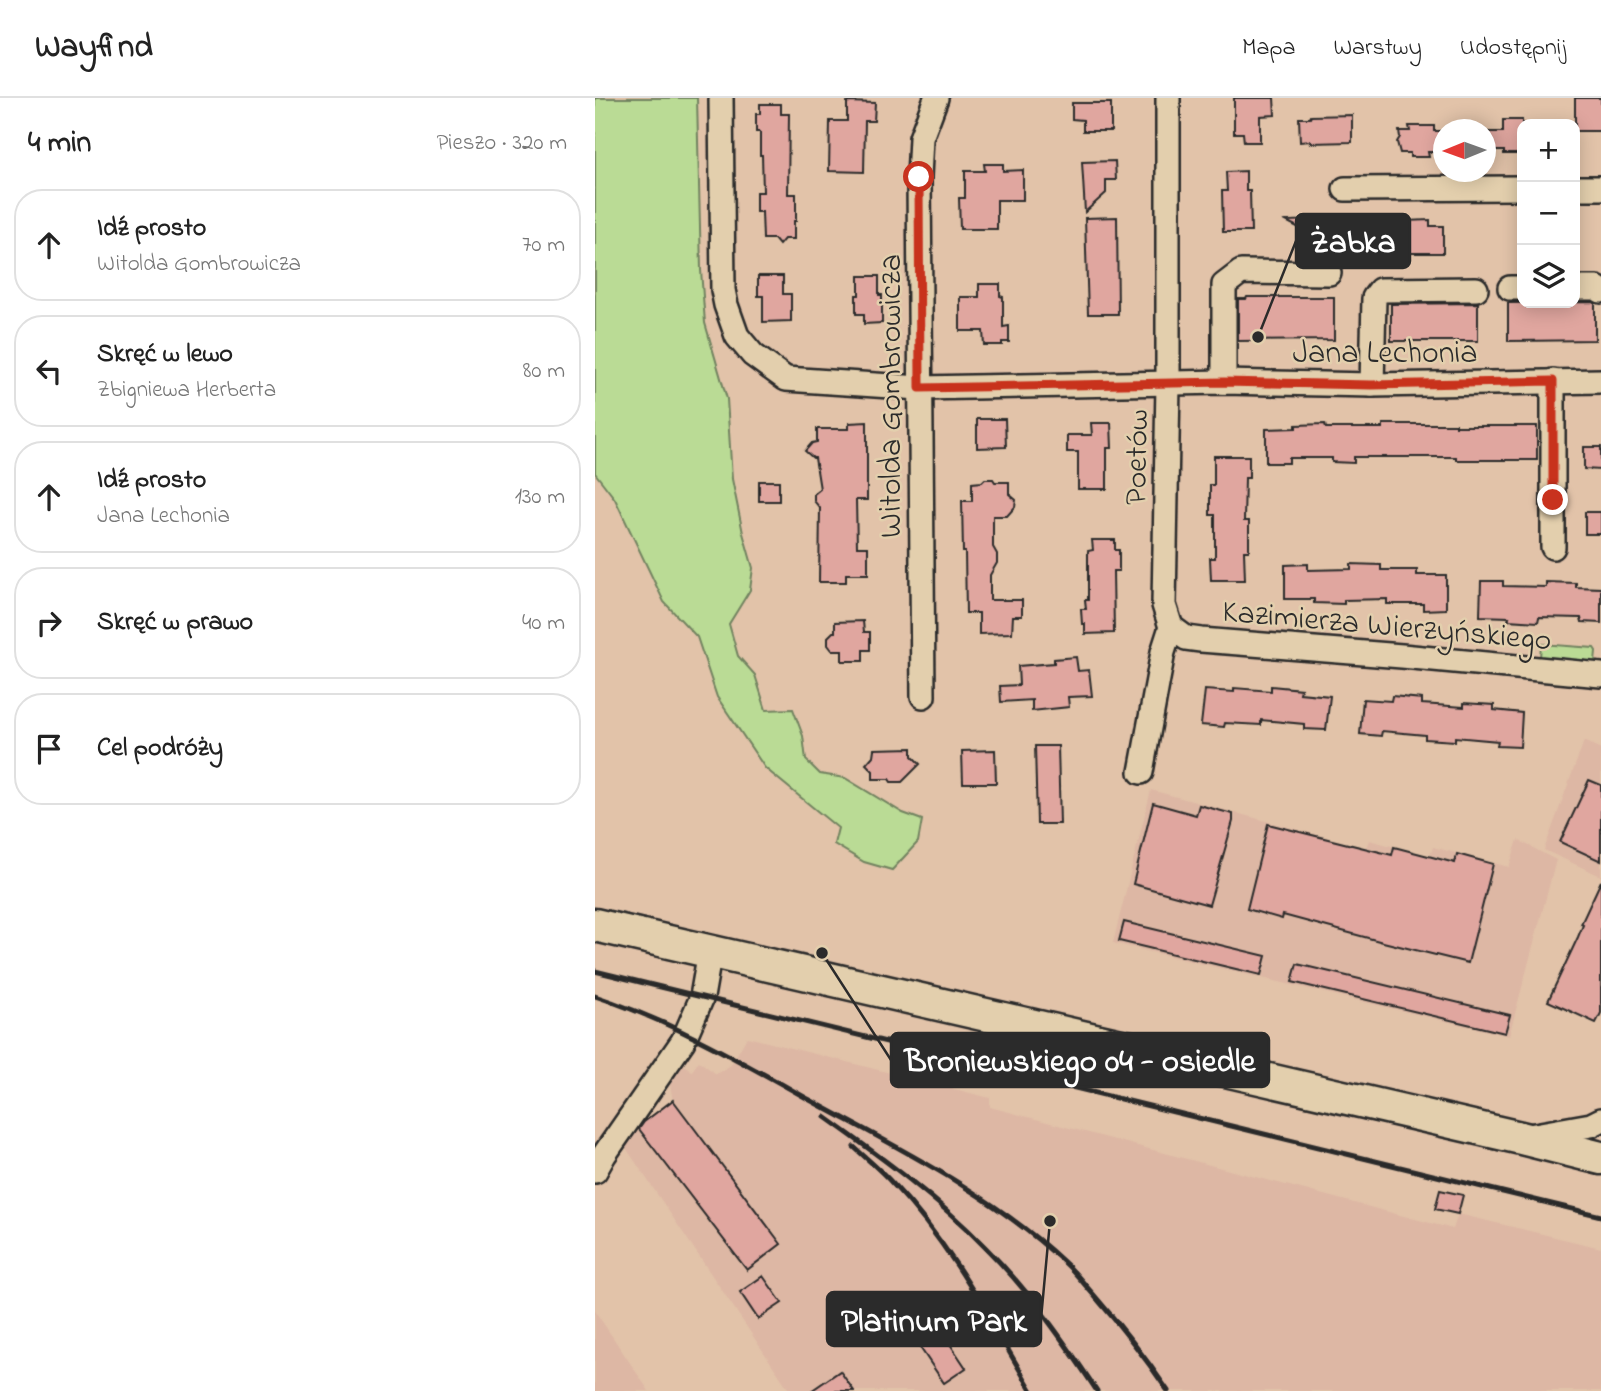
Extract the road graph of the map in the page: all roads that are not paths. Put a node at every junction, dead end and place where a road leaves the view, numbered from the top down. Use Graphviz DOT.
graph roads {
  1 [pos="721,98"];
  2 [pos="936,98"];
  3 [pos="1168,98"];
  4 [pos="1517,188"];
  5 [pos="1580,188"];
  6 [pos="1601,188"];
  7 [pos="1345,189"];
  8 [pos="1329,273"];
  9 [pos="1580,288"];
  10 [pos="1476,289"];
  11 [pos="1601,291"];
  12 [pos="1553,381"];
  13 [pos="1601,381"];
  14 [pos="1224,382"];
  15 [pos="1168,384"];
  16 [pos="1372,385"];
  17 [pos="920,388"];
  18 [pos="1553,547"];
  19 [pos="1171,627"];
  20 [pos="1601,675"];
  21 [pos="923,696"];
  22 [pos="1141,772"];
  23 [pos="595,925"];
  24 [pos="710,951"];
  25 [pos="1601,1120"];
  26 [pos="1521,1138"];
  27 [pos="1601,1158"];
  28 [pos="595,1171"];
  1 -- 17 [label="street, Jana Lechonia"];
  2 -- 17 [label="street, Witolda Gombrowicza"];
  3 -- 15 [label="street, Poetów"];
  4 -- 7 [label="street"];
  5 -- 6 [label="street"];
  8 -- 14 [label="street"];
  9 -- 11 [label="street"];
  10 -- 16 [label="street"];
  12 -- 13 [label="street, Jana Lechonia"];
  12 -- 16 [label="street, Jana Lechonia"];
  12 -- 18 [label="street"];
  14 -- 15 [label="street, Jana Lechonia"];
  14 -- 16 [label="street, Jana Lechonia"];
  15 -- 17 [label="street, Jana Lechonia"];
  15 -- 19 [label="street, Poetów"];
  17 -- 21 [label="street, Witolda Gombrowicza"];
  19 -- 20 [label="street, Kazimierza Wierzyńskiego"];
  19 -- 22 [label="street, Poetów"];
  23 -- 24 [label="main road"];
  24 -- 26 [label="main road"];
  24 -- 28 [label="street"];
  25 -- 26 [label="street"];
  26 -- 27 [label="main road"];
}
